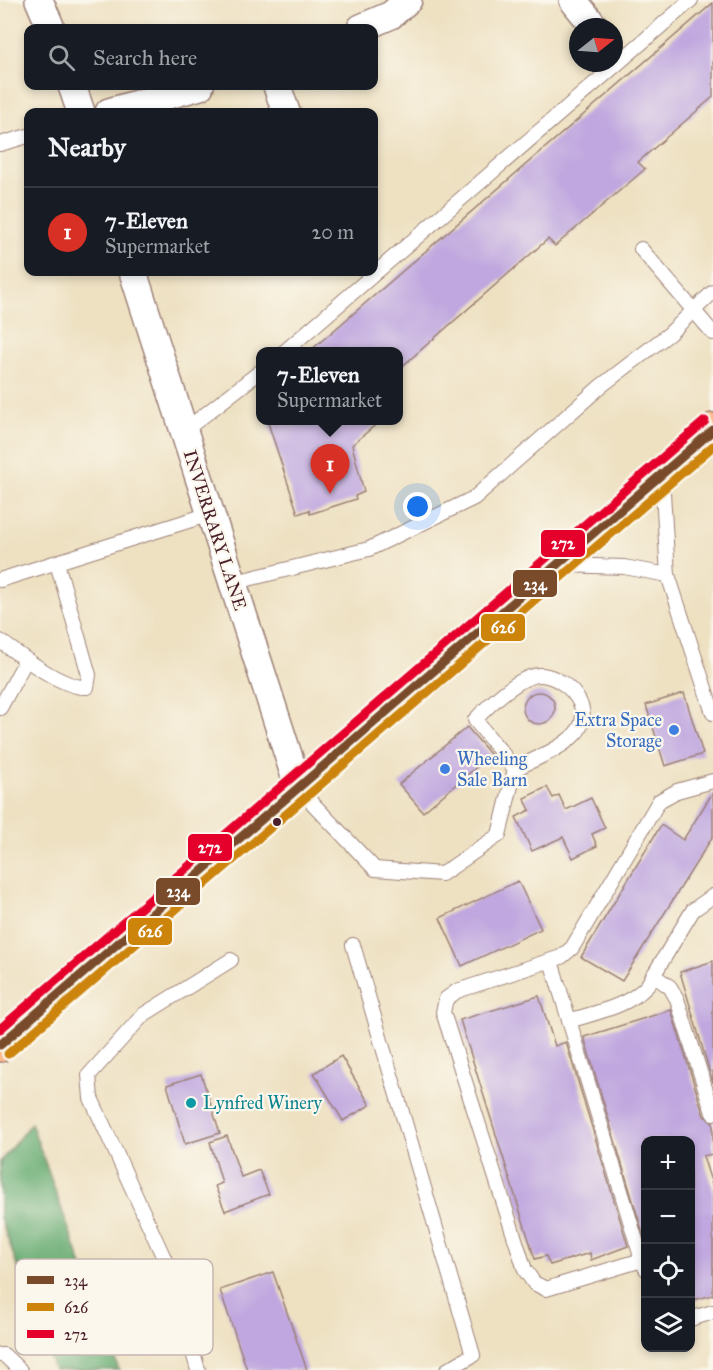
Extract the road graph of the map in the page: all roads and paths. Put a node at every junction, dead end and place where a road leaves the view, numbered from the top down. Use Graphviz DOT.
graph roads {
  1 [pos="39,0"];
  2 [pos="408,0"];
  3 [pos="573,0"];
  4 [pos="691,0"];
  5 [pos="588,18"];
  6 [pos="49,24"];
  7 [pos="370,24"];
  8 [pos="73,90"];
  9 [pos="186,90"];
  10 [pos="279,90"];
  11 [pos="80,108"];
  12 [pos="123,108"];
  13 [pos="285,108"];
  14 [pos="24,137"];
  15 [pos="0,144"];
  16 [pos="640,249"];
  17 [pos="378,270"];
  18 [pos="134,276"];
  19 [pos="371,276"];
  20 [pos="713,292"];
  21 [pos="694,310"];
  22 [pos="713,333"];
  23 [pos="289,347"];
  24 [pos="256,375"];
  25 [pos="713,430"];
  26 [pos="184,431"];
  27 [pos="662,474"];
  28 [pos="210,514"];
  29 [pos="57,563"];
  30 [pos="557,565"];
  31 [pos="668,575"];
  32 [pos="0,580"];
  33 [pos="232,583"];
  34 [pos="0,641"];
  35 [pos="26,660"];
  36 [pos="0,708"];
  37 [pos="713,712"];
  38 [pos="515,769"];
  39 [pos="713,781"];
  40 [pos="298,789"];
  41 [pos="713,896"];
  42 [pos="353,945"];
  43 [pos="231,960"];
  44 [pos="551,961"];
  45 [pos="653,975"];
  46 [pos="569,1021"];
  47 [pos="0,1045"];
  48 [pos="713,1113"];
  49 [pos="641,1255"];
  50 [pos="164,1259"];
  51 [pos="641,1266"];
  52 [pos="713,1312"];
  53 [pos="695,1317"];
  54 [pos="0,1355"];
  55 [pos="194,1355"];
  56 [pos="20,1370"];
  57 [pos="198,1370"];
  58 [pos="447,1370"];
  1 -- 6 [label="street"];
  2 -- 7 [label="street"];
  3 -- 5 [label="street"];
  4 -- 17 [label="lane"];
  8 -- 11 [label="street"];
  9 -- 12 [label="street"];
  10 -- 13 [label="street"];
  14 -- 15 [label="lane"];
  16 -- 21 [label="lane"];
  18 -- 26 [label="street, INVERRARY LANE"];
  19 -- 23 [label="lane"];
  20 -- 21 [label="lane"];
  21 -- 22 [label="lane"];
  21 -- 33 [label="lane"];
  24 -- 26 [label="lane"];
  25 -- 27 [label="main road"];
  26 -- 28 [label="street, INVERRARY LANE"];
  27 -- 30 [label="main road"];
  27 -- 31 [label="lane"];
  28 -- 29 [label="lane"];
  28 -- 33 [label="street, INVERRARY LANE"];
  29 -- 32 [label="lane"];
  29 -- 35 [label="lane"];
  30 -- 31 [label="lane"];
  30 -- 40 [label="main road"];
  31 -- 37 [label="lane"];
  33 -- 40 [label="street, INVERRARY LANE"];
  34 -- 35 [label="lane"];
  35 -- 36 [label="lane"];
  38 -- 38 [label="lane"];
  38 -- 40 [label="lane"];
  39 -- 44 [label="lane"];
  40 -- 47 [label="main road"];
  41 -- 45 [label="lane"];
  42 -- 58 [label="lane"];
  43 -- 50 [label="lane"];
  44 -- 46 [label="lane"];
  44 -- 51 [label="lane"];
  45 -- 46 [label="lane"];
  45 -- 48 [label="lane"];
  46 -- 49 [label="lane"];
  52 -- 53 [label="lane"];
  54 -- 56 [label="lane"];
  55 -- 57 [label="lane"];
}
